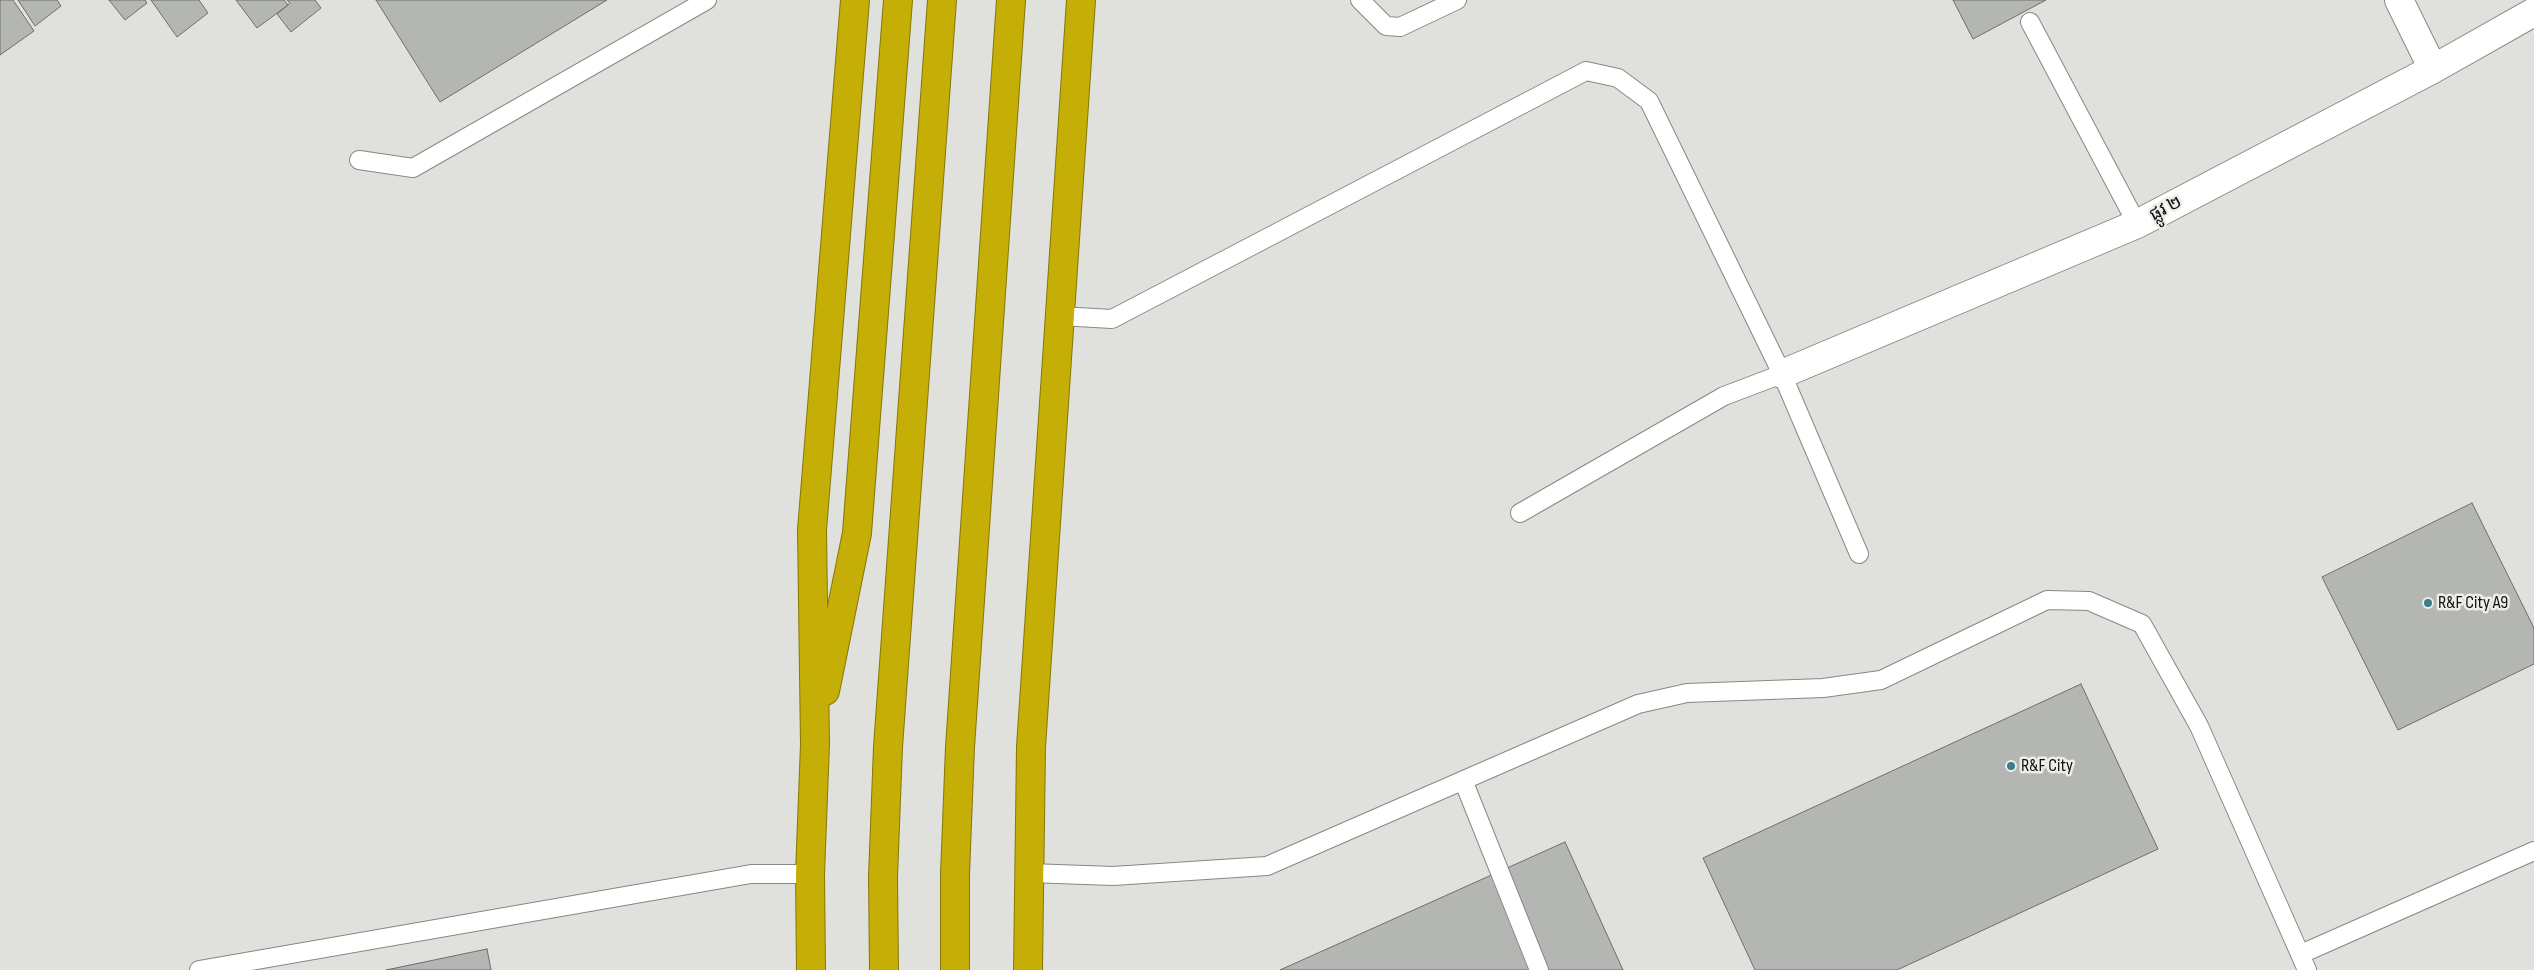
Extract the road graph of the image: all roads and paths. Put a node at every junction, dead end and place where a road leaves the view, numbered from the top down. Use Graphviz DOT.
graph roads {
  1 [pos="707,0"];
  2 [pos="855,0"];
  3 [pos="898,0"];
  4 [pos="942,0"];
  5 [pos="1011,0"];
  6 [pos="1081,0"];
  7 [pos="1360,0"];
  8 [pos="1457,0"];
  9 [pos="2399,0"];
  10 [pos="2534,12"];
  11 [pos="2030,22"];
  12 [pos="2433,69"];
  13 [pos="359,160"];
  14 [pos="2137,224"];
  15 [pos="1059,316"];
  16 [pos="1782,374"];
  17 [pos="1520,512"];
  18 [pos="1858,554"];
  19 [pos="815,744"];
  20 [pos="1463,780"];
  21 [pos="2534,851"];
  22 [pos="1028,872"];
  23 [pos="810,874"];
  24 [pos="2304,962"];
  25 [pos="199,970"];
  26 [pos="811,970"];
  27 [pos="884,970"];
  28 [pos="955,970"];
  29 [pos="1028,970"];
  30 [pos="1539,970"];
  1 -- 13 [label="lane"];
  2 -- 19 [label="highway"];
  3 -- 19 [label="highway"];
  4 -- 27 [label="highway"];
  5 -- 28 [label="highway"];
  6 -- 15 [label="highway"];
  7 -- 8 [label="lane"];
  9 -- 12 [label="street"];
  10 -- 12 [label="street, ផ្លូវ ២"];
  11 -- 14 [label="lane"];
  12 -- 14 [label="street, ផ្លូវ ២"];
  14 -- 16 [label="street, ផ្លូវ ២"];
  15 -- 16 [label="lane"];
  15 -- 22 [label="highway"];
  16 -- 17 [label="lane"];
  16 -- 18 [label="lane"];
  19 -- 23 [label="highway"];
  20 -- 22 [label="lane"];
  20 -- 24 [label="lane"];
  20 -- 30 [label="lane"];
  21 -- 24 [label="lane"];
  22 -- 29 [label="highway"];
  23 -- 25 [label="lane"];
  23 -- 26 [label="highway"];
}
